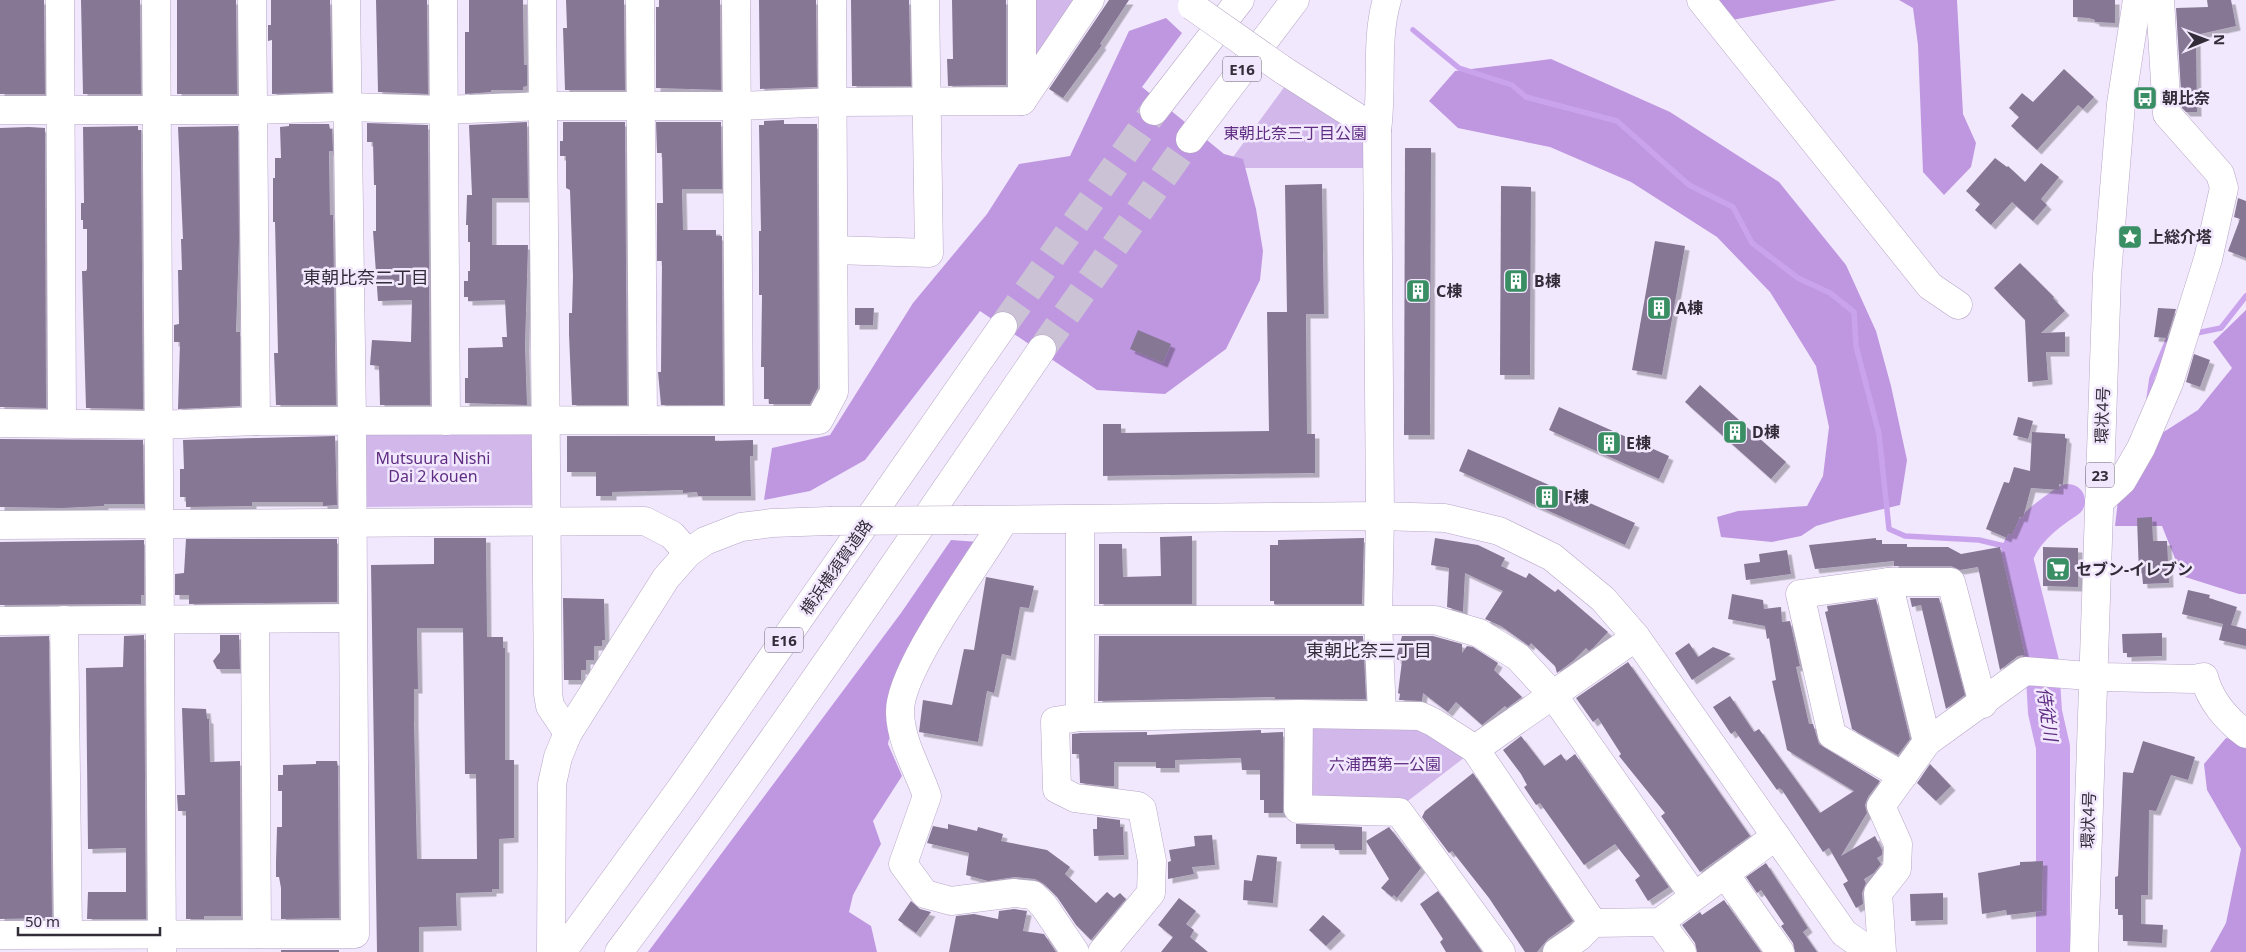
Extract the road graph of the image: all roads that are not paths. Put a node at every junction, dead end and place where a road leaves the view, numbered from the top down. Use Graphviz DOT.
graph roads {
  1 [pos="60,0"];
  2 [pos="156,0"];
  3 [pos="252,0"];
  4 [pos="346,0"];
  5 [pos="443,0"];
  6 [pos="542,0"];
  7 [pos="640,0"];
  8 [pos="736,0"];
  9 [pos="832,0"];
  10 [pos="925,0"];
  11 [pos="1022,0"];
  12 [pos="1090,0"];
  13 [pos="1240,0"];
  14 [pos="1295,0"];
  15 [pos="1387,0"];
  16 [pos="1701,0"];
  17 [pos="2137,0"];
  18 [pos="2160,0"];
  19 [pos="1188,3"];
  20 [pos="1022,101"];
  21 [pos="834,102"];
  22 [pos="926,103"];
  23 [pos="641,104"];
  24 [pos="543,106"];
  25 [pos="738,106"];
  26 [pos="347,107"];
  27 [pos="60,109"];
  28 [pos="157,109"];
  29 [pos="0,110"];
  30 [pos="253,110"];
  31 [pos="444,110"];
  32 [pos="1154,111"];
  33 [pos="1377,130"];
  34 [pos="1190,139"];
  35 [pos="834,250"];
  36 [pos="1958,305"];
  37 [pos="1004,326"];
  38 [pos="1042,349"];
  39 [pos="739,419"];
  40 [pos="352,420"];
  41 [pos="643,420"];
  42 [pos="256,421"];
  43 [pos="446,421"];
  44 [pos="546,421"];
  45 [pos="0,423"];
  46 [pos="62,423"];
  47 [pos="158,425"];
  48 [pos="2099,502"];
  49 [pos="1380,516"];
  50 [pos="1004,520"];
  51 [pos="1080,520"];
  52 [pos="548,522"];
  53 [pos="352,523"];
  54 [pos="0,525"];
  55 [pos="159,525"];
  56 [pos="688,553"];
  57 [pos="1888,582"];
  58 [pos="352,618"];
  59 [pos="160,619"];
  60 [pos="255,619"];
  61 [pos="0,620"];
  62 [pos="64,620"];
  63 [pos="1081,620"];
  64 [pos="1378,620"];
  65 [pos="1636,638"];
  66 [pos="2094,675"];
  67 [pos="1553,694"];
  68 [pos="1983,704"];
  69 [pos="1299,714"];
  70 [pos="1382,716"];
  71 [pos="1080,717"];
  72 [pos="568,732"];
  73 [pos="2246,734"];
  74 [pos="1927,742"];
  75 [pos="1475,749"];
  76 [pos="1903,776"];
  77 [pos="1776,836"];
  78 [pos="1725,874"];
  79 [pos="1694,896"];
  80 [pos="1660,922"];
  81 [pos="1593,923"];
  82 [pos="68,934"];
  83 [pos="257,934"];
  84 [pos="0,935"];
  85 [pos="162,943"];
  86 [pos="355,943"];
  87 [pos="1113,948"];
  88 [pos="550,952"];
  89 [pos="562,952"];
  90 [pos="619,952"];
  91 [pos="1075,952"];
  92 [pos="1500,952"];
  93 [pos="1557,952"];
  94 [pos="1682,952"];
  95 [pos="1780,952"];
  96 [pos="1871,952"];
  97 [pos="1882,952"];
  98 [pos="2084,952"];
  1 -- 27 [label="main road"];
  2 -- 28 [label="main road"];
  3 -- 30 [label="main road"];
  4 -- 26 [label="main road"];
  5 -- 31 [label="main road"];
  6 -- 24 [label="main road"];
  7 -- 23 [label="main road"];
  8 -- 25 [label="main road"];
  9 -- 21 [label="main road"];
  10 -- 22 [label="main road"];
  11 -- 20 [label="main road"];
  12 -- 20 [label="main road"];
  13 -- 32 [label="main road, E16"];
  14 -- 34 [label="main road, E16"];
  15 -- 33 [label="main road"];
  16 -- 36 [label="main road"];
  17 -- 48 [label="main road, 環状4号 / 23"];
  18 -- 48 [label="main road"];
  19 -- 33 [label="main road, bridge"];
  20 -- 22 [label="main road"];
  21 -- 22 [label="main road"];
  21 -- 25 [label="main road"];
  21 -- 35 [label="main road"];
  22 -- 35 [label="main road"];
  23 -- 24 [label="main road"];
  23 -- 25 [label="main road"];
  23 -- 41 [label="main road"];
  24 -- 31 [label="main road"];
  24 -- 44 [label="main road"];
  25 -- 39 [label="main road"];
  26 -- 30 [label="main road"];
  26 -- 31 [label="main road"];
  26 -- 40 [label="main road"];
  27 -- 28 [label="main road"];
  27 -- 29 [label="main road"];
  27 -- 46 [label="main road"];
  28 -- 30 [label="main road"];
  28 -- 47 [label="main road"];
  30 -- 42 [label="main road"];
  31 -- 43 [label="main road"];
  33 -- 49 [label="main road"];
  35 -- 39 [label="main road"];
  37 -- 89 [label="main road, 横浜横須賀道路 / E16"];
  38 -- 90 [label="main road"];
  39 -- 41 [label="main road"];
  40 -- 42 [label="main road"];
  40 -- 43 [label="main road"];
  40 -- 53 [label="main road"];
  41 -- 44 [label="main road"];
  42 -- 47 [label="main road"];
  43 -- 44 [label="main road"];
  44 -- 52 [label="main road"];
  45 -- 46 [label="main road"];
  46 -- 47 [label="main road"];
  47 -- 55 [label="main road"];
  48 -- 66 [label="main road, 環状4号 / 23"];
  49 -- 51 [label="main road"];
  49 -- 64 [label="main road"];
  49 -- 65 [label="main road"];
  50 -- 51 [label="main road"];
  50 -- 56 [label="main road, bridge"];
  50 -- 91 [label="main road"];
  51 -- 63 [label="main road"];
  52 -- 53 [label="main road"];
  52 -- 56 [label="main road"];
  52 -- 72 [label="main road"];
  53 -- 55 [label="main road"];
  53 -- 58 [label="main road"];
  54 -- 55 [label="main road"];
  55 -- 59 [label="main road"];
  56 -- 72 [label="main road"];
  57 -- 68 [label="main road"];
  57 -- 74 [label="main road"];
  57 -- 76 [label="main road"];
  58 -- 60 [label="main road"];
  58 -- 86 [label="main road"];
  59 -- 60 [label="main road"];
  59 -- 62 [label="main road"];
  59 -- 85 [label="main road"];
  60 -- 83 [label="main road"];
  61 -- 62 [label="main road"];
  62 -- 82 [label="main road"];
  63 -- 64 [label="main road"];
  63 -- 71 [label="main road"];
  64 -- 67 [label="main road"];
  64 -- 70 [label="main road"];
  65 -- 67 [label="main road"];
  65 -- 77 [label="main road"];
  66 -- 68 [label="main road"];
  66 -- 73 [label="main road"];
  66 -- 98 [label="main road, 環状4号 / 23"];
  67 -- 75 [label="main road"];
  67 -- 79 [label="main road"];
  68 -- 74 [label="main road"];
  69 -- 70 [label="main road"];
  69 -- 71 [label="main road"];
  69 -- 92 [label="main road"];
  70 -- 75 [label="main road"];
  71 -- 87 [label="main road"];
  72 -- 88 [label="main road"];
  74 -- 76 [label="main road"];
  75 -- 81 [label="main road"];
  76 -- 97 [label="main road"];
  77 -- 78 [label="main road"];
  77 -- 96 [label="main road"];
  78 -- 79 [label="main road"];
  78 -- 95 [label="main road"];
  79 -- 80 [label="main road"];
  80 -- 81 [label="main road"];
  80 -- 94 [label="main road"];
  81 -- 93 [label="main road"];
  82 -- 84 [label="main road"];
  82 -- 85 [label="main road"];
  83 -- 85 [label="main road"];
  83 -- 86 [label="main road"];
}
